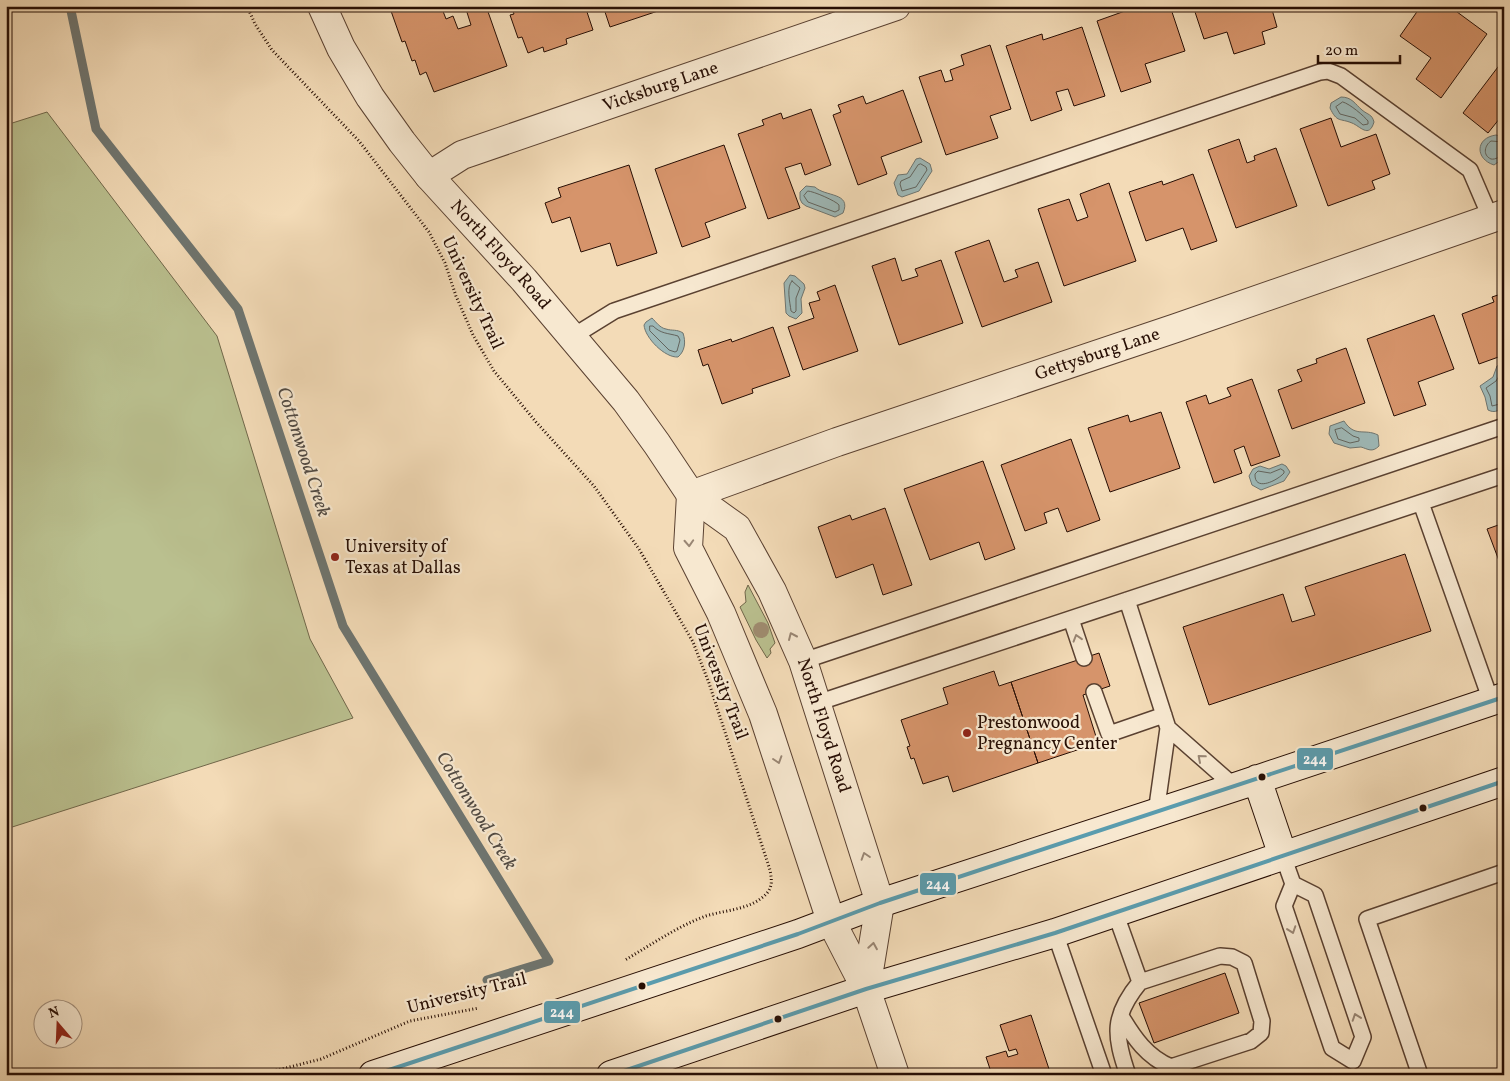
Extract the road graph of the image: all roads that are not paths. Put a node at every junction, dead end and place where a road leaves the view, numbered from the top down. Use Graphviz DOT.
graph roads {
  1 [pos="322,6"];
  2 [pos="896,6"];
  3 [pos="429,176"];
  4 [pos="1498,217"];
  5 [pos="572,337"];
  6 [pos="1504,426"];
  7 [pos="1504,475"];
  8 [pos="691,495"];
  9 [pos="1421,502"];
  10 [pos="1126,600"];
  11 [pos="1071,619"];
  12 [pos="1084,658"];
  13 [pos="803,661"];
  14 [pos="1094,692"];
  15 [pos="1497,699"];
  16 [pos="817,703"];
  17 [pos="1166,722"];
  18 [pos="1504,781"];
  19 [pos="1246,783"];
  20 [pos="1156,813"];
  21 [pos="1283,856"];
  22 [pos="1504,872"];
  23 [pos="1293,884"];
  24 [pos="880,903"];
  25 [pos="1116,912"];
  26 [pos="831,921"];
  27 [pos="1055,933"];
  28 [pos="1140,982"];
  29 [pos="866,989"];
  30 [pos="1121,1016"];
  31 [pos="1355,1068"];
  32 [pos="373,1075"];
  33 [pos="611,1075"];
  34 [pos="895,1075"];
  35 [pos="1104,1075"];
  36 [pos="1128,1075"];
  37 [pos="1420,1075"];
  1 -- 3 [label="street, North Floyd Road"];
  2 -- 3 [label="street, Vicksburg Lane"];
  3 -- 5 [label="street, North Floyd Road"];
  4 -- 5 [label="lane"];
  4 -- 8 [label="street, Gettysburg Lane"];
  5 -- 8 [label="street, North Floyd Road"];
  6 -- 13 [label="lane"];
  7 -- 9 [label="lane"];
  13 -- 8 [label="street, North Floyd Road, one-way"];
  8 -- 26 [label="street, North Floyd Road, one-way"];
  9 -- 10 [label="lane"];
  9 -- 15 [label="lane"];
  10 -- 11 [label="lane"];
  10 -- 17 [label="lane"];
  12 -- 11 [label="lane, one-way"];
  11 -- 16 [label="lane"];
  13 -- 16 [label="street, North Floyd Road"];
  14 -- 17 [label="lane"];
  15 -- 19 [label="street"];
  24 -- 16 [label="street, North Floyd Road, one-way"];
  19 -- 17 [label="lane, one-way"];
  17 -- 20 [label="lane"];
  18 -- 21 [label="street"];
  19 -- 20 [label="street"];
  19 -- 21 [label="street"];
  20 -- 24 [label="street"];
  21 -- 23 [label="lane"];
  21 -- 25 [label="street"];
  22 -- 37 [label="lane"];
  23 -- 31 [label="lane, one-way"];
  31 -- 23 [label="lane, one-way"];
  24 -- 26 [label="street"];
  29 -- 24 [label="street, North Floyd Road, one-way"];
  25 -- 27 [label="street"];
  25 -- 28 [label="lane"];
  26 -- 29 [label="street, North Floyd Road"];
  26 -- 32 [label="street"];
  27 -- 29 [label="street"];
  27 -- 35 [label="lane"];
  28 -- 30 [label="lane"];
  28 -- 30 [label="lane"];
  29 -- 33 [label="street"];
  29 -- 34 [label="street, North Floyd Road"];
  30 -- 36 [label="lane"];
}
